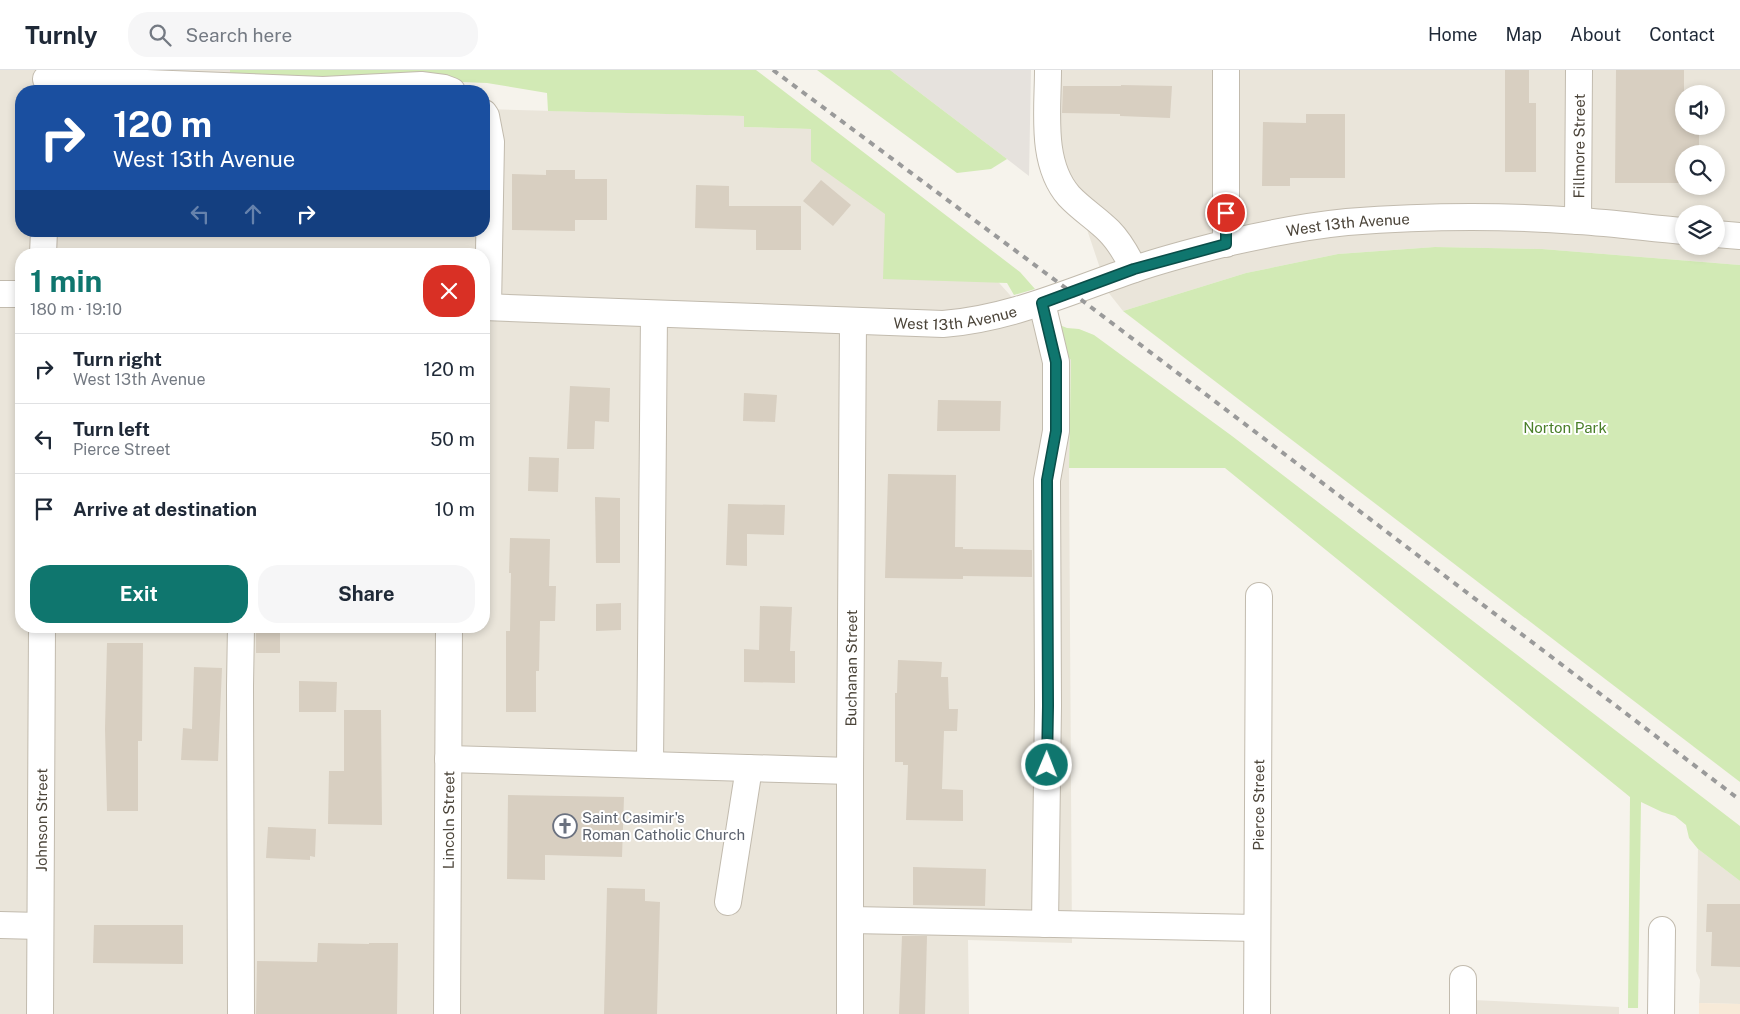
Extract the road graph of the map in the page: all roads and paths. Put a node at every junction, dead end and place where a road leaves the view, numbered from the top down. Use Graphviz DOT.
graph roads {
  1 [pos="1048,70"];
  2 [pos="1226,70"];
  3 [pos="1579,70"];
  4 [pos="46,80"];
  5 [pos="184,85"];
  6 [pos="490,137"];
  7 [pos="490,175"];
  8 [pos="1578,221"];
  9 [pos="1675,230"];
  10 [pos="1725,235"];
  11 [pos="1740,236"];
  12 [pos="1226,244"];
  13 [pos="1134,269"];
  14 [pos="0,294"];
  15 [pos="15,294"];
  16 [pos="1042,303"];
  17 [pos="490,307"];
  18 [pos="654,314"];
  19 [pos="853,322"];
  20 [pos="1259,596"];
  21 [pos="42,633"];
  22 [pos="241,633"];
  23 [pos="449,633"];
  24 [pos="448,759"];
  25 [pos="650,766"];
  26 [pos="749,768"];
  27 [pos="850,771"];
  28 [pos="728,902"];
  29 [pos="851,920"];
  30 [pos="1044,924"];
  31 [pos="0,925"];
  32 [pos="40,926"];
  33 [pos="1257,928"];
  34 [pos="1662,930"];
  35 [pos="1463,979"];
  36 [pos="40,1014"];
  37 [pos="241,1014"];
  38 [pos="447,1014"];
  39 [pos="850,1014"];
  40 [pos="1257,1014"];
  41 [pos="1463,1014"];
  42 [pos="1661,1014"];
  1 -- 13 [label="street"];
  2 -- 12 [label="street"];
  3 -- 8 [label="street, Fillmore Street"];
  4 -- 5 [label="street"];
  6 -- 7 [label="street"];
  8 -- 9 [label="street, West 13th Avenue"];
  8 -- 12 [label="street, West 13th Avenue"];
  10 -- 11 [label="street"];
  12 -- 13 [label="street, West 13th Avenue"];
  13 -- 16 [label="street, West 13th Avenue"];
  14 -- 15 [label="street"];
  16 -- 19 [label="street, West 13th Avenue"];
  16 -- 30 [label="street"];
  17 -- 18 [label="street, West 13th Avenue"];
  18 -- 19 [label="street, West 13th Avenue"];
  18 -- 25 [label="street"];
  19 -- 27 [label="street, Buchanan Street"];
  20 -- 33 [label="street, Pierce Street"];
  21 -- 32 [label="street, Johnson Street"];
  22 -- 37 [label="street"];
  23 -- 24 [label="street, Lincoln Street"];
  24 -- 25 [label="street"];
  24 -- 38 [label="street, Lincoln Street"];
  25 -- 26 [label="street"];
  26 -- 27 [label="street"];
  26 -- 28 [label="street"];
  27 -- 29 [label="street, Buchanan Street"];
  29 -- 30 [label="street"];
  29 -- 39 [label="street, Buchanan Street"];
  30 -- 33 [label="street"];
  31 -- 32 [label="street"];
  32 -- 36 [label="street, Johnson Street"];
  33 -- 40 [label="street, Pierce Street"];
  34 -- 42 [label="street"];
  35 -- 41 [label="street"];
}
